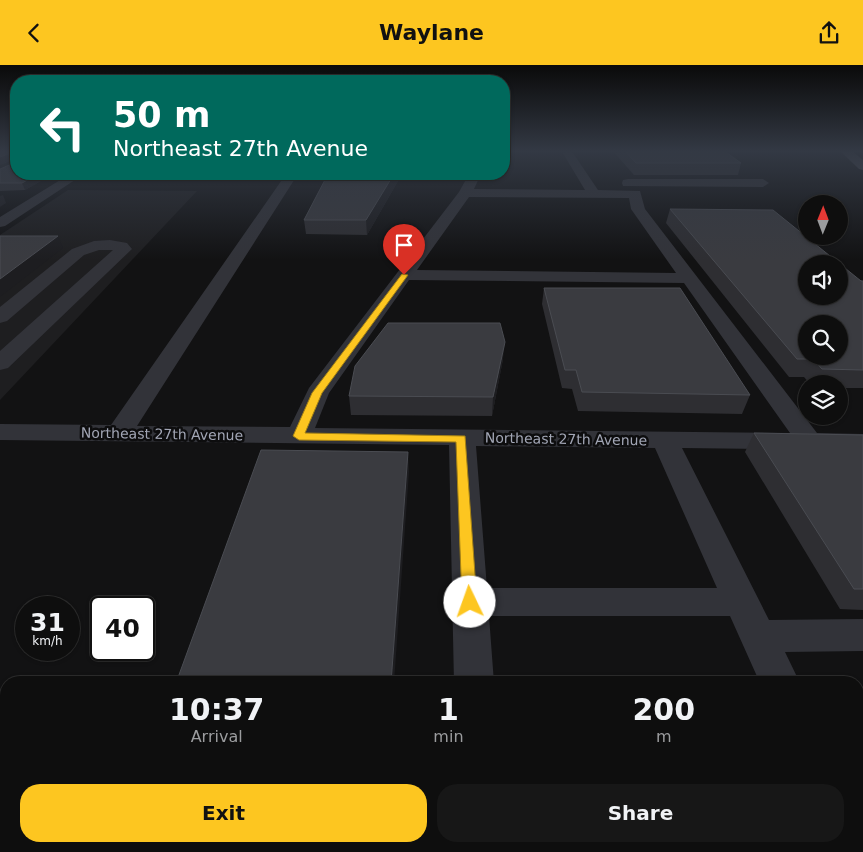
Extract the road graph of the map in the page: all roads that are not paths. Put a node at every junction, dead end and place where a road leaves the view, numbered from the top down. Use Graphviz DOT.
graph roads {
  1 [pos="57,187"];
  2 [pos="283,187"];
  3 [pos="468,187"];
  4 [pos="590,187"];
  5 [pos="465,193"];
  6 [pos="594,193"];
  7 [pos="16,196"];
  8 [pos="42,196"];
  9 [pos="0,223"];
  10 [pos="404,275"];
  11 [pos="689,278"];
  12 [pos="0,317"];
  13 [pos="0,363"];
  14 [pos="0,432"];
  15 [pos="118,433"];
  16 [pos="299,436"];
  17 [pos="462,438"];
  18 [pos="665,440"];
  19 [pos="810,442"];
  20 [pos="863,442"];
  21 [pos="470,602"];
  22 [pos="741,602"];
  23 [pos="863,635"];
  24 [pos="758,636"];
  25 [pos="474,676"];
  26 [pos="777,676"];
  1 -- 8 [label="street"];
  2 -- 15 [label="street"];
  3 -- 5 [label="street"];
  4 -- 6 [label="street"];
  5 -- 6 [label="street"];
  5 -- 10 [label="street"];
  6 -- 11 [label="street"];
  7 -- 8 [label="street"];
  8 -- 9 [label="street"];
  10 -- 11 [label="street"];
  10 -- 16 [label="street"];
  11 -- 19 [label="street"];
  12 -- 13 [label="street"];
  14 -- 15 [label="street, Northeast 27th Avenue"];
  15 -- 16 [label="street, Northeast 27th Avenue"];
  16 -- 17 [label="street, Northeast 27th Avenue"];
  17 -- 18 [label="street, Northeast 27th Avenue"];
  17 -- 21 [label="street"];
  18 -- 19 [label="street, Northeast 27th Avenue"];
  18 -- 22 [label="street"];
  19 -- 20 [label="street, Northeast 27th Avenue"];
  21 -- 22 [label="street"];
  21 -- 25 [label="street"];
  22 -- 24 [label="street"];
  23 -- 24 [label="street"];
  24 -- 26 [label="street"];
}
